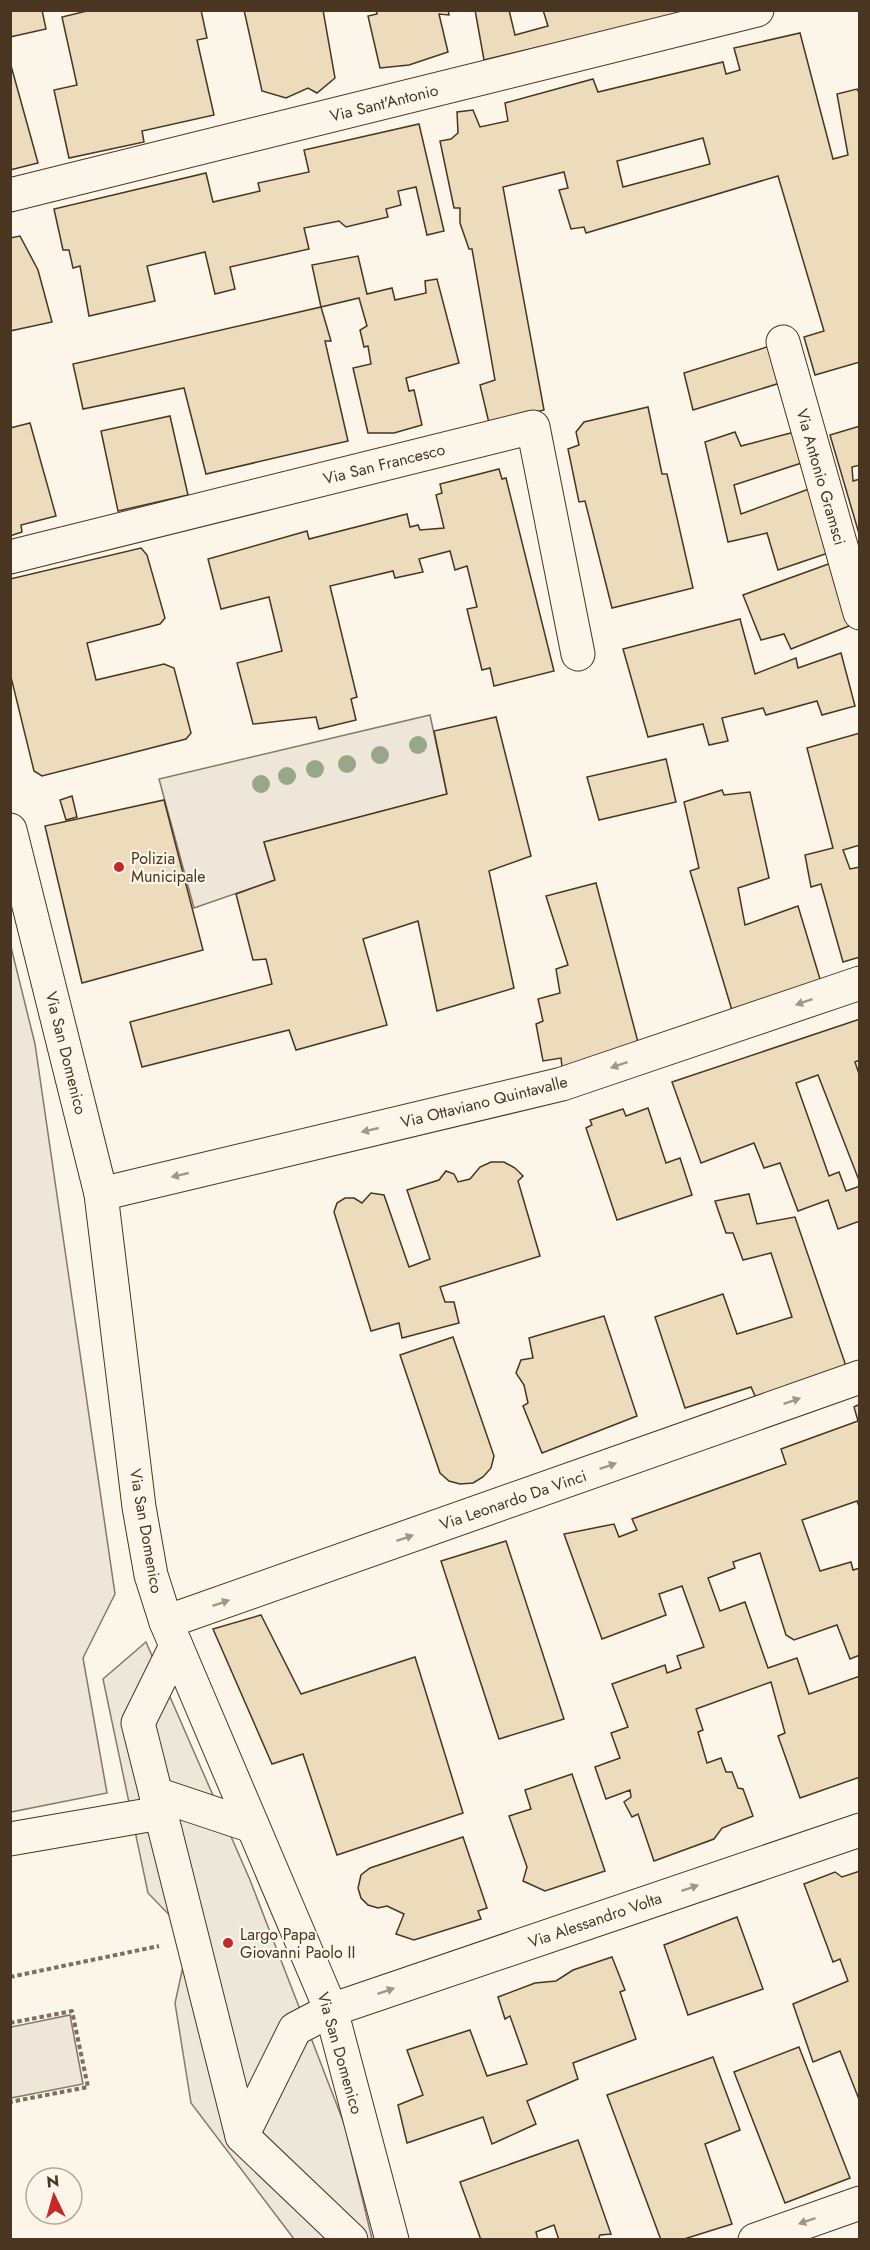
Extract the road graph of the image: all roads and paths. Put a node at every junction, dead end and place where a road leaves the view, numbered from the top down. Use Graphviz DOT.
graph roads {
  1 [pos="757,10"];
  2 [pos="10,195"];
  3 [pos="783,342"];
  4 [pos="10,557"];
  5 [pos="860,613"];
  6 [pos="578,654"];
  7 [pos="10,830"];
  8 [pos="860,983"];
  9 [pos="113,1191"];
  10 [pos="860,1377"];
  11 [pos="171,1634"];
  12 [pos="158,1803"];
  13 [pos="252,1826"];
  14 [pos="860,1830"];
  15 [pos="10,1839"];
  16 [pos="170,1944"];
  17 [pos="10,1977"];
  18 [pos="331,2010"];
  19 [pos="10,2023"];
  20 [pos="10,2102"];
  21 [pos="242,2136"];
  22 [pos="860,2204"];
  23 [pos="351,2240"];
  24 [pos="392,2240"];
  25 [pos="755,2240"];
  1 -- 2 [label="street, Via Sant'Antonio"];
  3 -- 5 [label="street, Via Antonio Gramsci"];
  4 -- 6 [label="street, Via San Francesco"];
  7 -- 9 [label="street, Via San Domenico"];
  8 -- 9 [label="street, Via Ottaviano Quintavalle, one-way"];
  9 -- 11 [label="street, Via San Domenico"];
  11 -- 10 [label="street, Via Leonardo Da Vinci, one-way"];
  11 -- 12 [label="street"];
  11 -- 13 [label="street, Via San Domenico"];
  12 -- 13 [label="street"];
  12 -- 15 [label="street"];
  12 -- 21 [label="street"];
  13 -- 18 [label="street, Via San Domenico"];
  18 -- 14 [label="street, Via Alessandro Volta, one-way"];
  16 -- 17 [label="path"];
  18 -- 21 [label="street, Via Alessandro Volta"];
  18 -- 24 [label="street, Via San Domenico"];
  19 -- 20 [label="path"];
  21 -- 23 [label="street"];
  22 -- 25 [label="street, one-way"];
}
